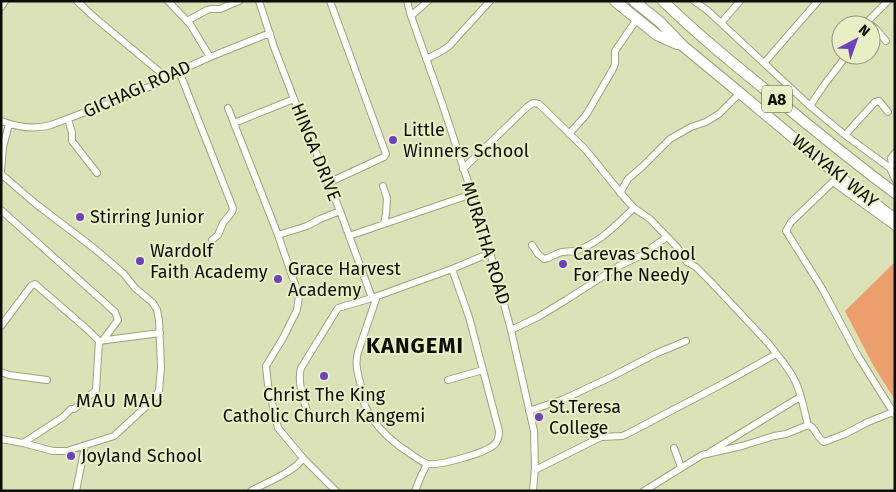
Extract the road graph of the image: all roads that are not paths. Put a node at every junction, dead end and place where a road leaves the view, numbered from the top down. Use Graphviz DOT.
graph roads {
  1 [pos="5,1"];
  2 [pos="77,1"];
  3 [pos="168,1"];
  4 [pos="239,1"];
  5 [pos="259,1"];
  6 [pos="330,1"];
  7 [pos="407,1"];
  8 [pos="428,1"];
  9 [pos="490,1"];
  10 [pos="615,1"];
  11 [pos="634,1"];
  12 [pos="663,1"];
  13 [pos="694,1"];
  14 [pos="740,1"];
  15 [pos="818,1"];
  16 [pos="888,1"];
  17 [pos="228,3"];
  18 [pos="1,7"];
  19 [pos="874,15"];
  20 [pos="411,16"];
  21 [pos="637,19"];
  22 [pos="187,21"];
  23 [pos="721,23"];
  24 [pos="270,33"];
  25 [pos="881,35"];
  26 [pos="886,41"];
  27 [pos="683,46"];
  28 [pos="210,56"];
  29 [pos="426,59"];
  30 [pos="764,63"];
  31 [pos="840,65"];
  32 [pos="179,71"];
  33 [pos="168,78"];
  34 [pos="740,93"];
  35 [pos="294,99"];
  36 [pos="810,106"];
  37 [pos="228,108"];
  38 [pos="888,112"];
  39 [pos="68,119"];
  40 [pos="1,121"];
  41 [pos="234,123"];
  42 [pos="9,124"];
  43 [pos="569,134"];
  44 [pos="845,135"];
  45 [pos="895,153"];
  46 [pos="890,168"];
  47 [pos="464,169"];
  48 [pos="1,172"];
  49 [pos="97,173"];
  50 [pos="836,179"];
  51 [pos="895,179"];
  52 [pos="328,183"];
  53 [pos="382,186"];
  54 [pos="620,193"];
  55 [pos="895,193"];
  56 [pos="472,194"];
  57 [pos="634,208"];
  58 [pos="1,210"];
  59 [pos="340,211"];
  60 [pos="895,219"];
  61 [pos="384,224"];
  62 [pos="895,227"];
  63 [pos="278,235"];
  64 [pos="349,236"];
  65 [pos="667,237"];
  66 [pos="212,240"];
  67 [pos="532,245"];
  68 [pos="490,253"];
  69 [pos="452,269"];
  70 [pos="374,297"];
  71 [pos="1,326"];
  72 [pos="511,330"];
  73 [pos="160,333"];
  74 [pos="101,340"];
  75 [pos="686,341"];
  76 [pos="776,354"];
  77 [pos="483,370"];
  78 [pos="1,372"];
  79 [pos="47,380"];
  80 [pos="448,380"];
  81 [pos="800,397"];
  82 [pos="530,411"];
  83 [pos="894,413"];
  84 [pos="308,415"];
  85 [pos="808,425"];
  86 [pos="1,439"];
  87 [pos="23,443"];
  88 [pos="85,446"];
  89 [pos="674,448"];
  90 [pos="706,454"];
  91 [pos="303,458"];
  92 [pos="427,464"];
  93 [pos="681,467"];
  94 [pos="535,470"];
  95 [pos="76,491"];
  96 [pos="251,491"];
  97 [pos="336,491"];
  98 [pos="415,491"];
  99 [pos="533,491"];
  100 [pos="644,491"];
  1 -- 18 [label="street"];
  2 -- 33 [label="street"];
  3 -- 22 [label="street"];
  4 -- 17 [label="street"];
  5 -- 24 [label="street, HINGA DRIVE"];
  6 -- 52 [label="street"];
  7 -- 20 [label="street, MURATHA ROAD"];
  8 -- 20 [label="street"];
  9 -- 29 [label="street"];
  10 -- 21 [label="highway, WAIYAKI WAY / A8"];
  11 -- 27 [label="highway, WAIYAKI WAY / A8"];
  12 -- 55 [label="highway, WAIYAKI WAY / A8"];
  13 -- 23 [label="street"];
  14 -- 23 [label="street"];
  15 -- 30 [label="street"];
  16 -- 19 [label="street"];
  17 -- 22 [label="street"];
  20 -- 29 [label="street, MURATHA ROAD"];
  21 -- 27 [label="highway, WAIYAKI WAY / A8"];
  21 -- 43 [label="street"];
  22 -- 28 [label="street"];
  23 -- 30 [label="street"];
  24 -- 28 [label="street, GICHAGI ROAD"];
  24 -- 35 [label="street, HINGA DRIVE"];
  25 -- 26 [label="street"];
  27 -- 34 [label="highway, WAIYAKI WAY / A8"];
  28 -- 32 [label="street, GICHAGI ROAD"];
  29 -- 47 [label="street, MURATHA ROAD"];
  30 -- 36 [label="street"];
  31 -- 36 [label="street"];
  32 -- 33 [label="street, GICHAGI ROAD"];
  32 -- 66 [label="street"];
  33 -- 39 [label="street, GICHAGI ROAD"];
  34 -- 50 [label="highway, WAIYAKI WAY / A8"];
  34 -- 54 [label="street"];
  35 -- 41 [label="street"];
  35 -- 52 [label="street, HINGA DRIVE"];
  36 -- 44 [label="street"];
  37 -- 41 [label="street"];
  38 -- 44 [label="street"];
  39 -- 42 [label="street, GICHAGI ROAD"];
  39 -- 49 [label="street"];
  40 -- 42 [label="street, GICHAGI ROAD"];
  41 -- 63 [label="street"];
  42 -- 48 [label="street"];
  43 -- 47 [label="street"];
  43 -- 54 [label="street"];
  44 -- 46 [label="street"];
  45 -- 46 [label="street"];
  46 -- 51 [label="street"];
  47 -- 56 [label="street, MURATHA ROAD"];
  48 -- 73 [label="street"];
  50 -- 60 [label="highway, WAIYAKI WAY / A8"];
  50 -- 62 [label="street"];
  50 -- 83 [label="street"];
  52 -- 59 [label="street, HINGA DRIVE"];
  53 -- 61 [label="street"];
  54 -- 57 [label="street"];
  56 -- 61 [label="street"];
  56 -- 68 [label="street, MURATHA ROAD"];
  57 -- 65 [label="street"];
  57 -- 67 [label="street"];
  58 -- 74 [label="street"];
  59 -- 63 [label="street"];
  59 -- 64 [label="street, HINGA DRIVE"];
  61 -- 64 [label="street"];
  63 -- 91 [label="street"];
  64 -- 70 [label="street, HINGA DRIVE"];
  65 -- 72 [label="street"];
  65 -- 76 [label="street"];
  68 -- 69 [label="street"];
  68 -- 72 [label="street, MURATHA ROAD"];
  69 -- 70 [label="street"];
  69 -- 77 [label="street"];
  70 -- 84 [label="street"];
  70 -- 92 [label="street"];
  71 -- 74 [label="street"];
  72 -- 82 [label="street, MURATHA ROAD"];
  73 -- 74 [label="street"];
  73 -- 88 [label="street"];
  74 -- 87 [label="street"];
  75 -- 82 [label="street"];
  76 -- 81 [label="street"];
  76 -- 94 [label="street"];
  77 -- 80 [label="street"];
  77 -- 92 [label="street"];
  78 -- 79 [label="street"];
  81 -- 85 [label="street"];
  81 -- 90 [label="street"];
  82 -- 94 [label="street, MURATHA ROAD"];
  83 -- 85 [label="street"];
  85 -- 90 [label="street"];
  86 -- 87 [label="street"];
  87 -- 88 [label="street"];
  88 -- 95 [label="street"];
  89 -- 93 [label="street"];
  90 -- 93 [label="street"];
  91 -- 96 [label="street"];
  91 -- 97 [label="street"];
  92 -- 98 [label="street"];
  93 -- 100 [label="street"];
  94 -- 99 [label="street, MURATHA ROAD"];
}
